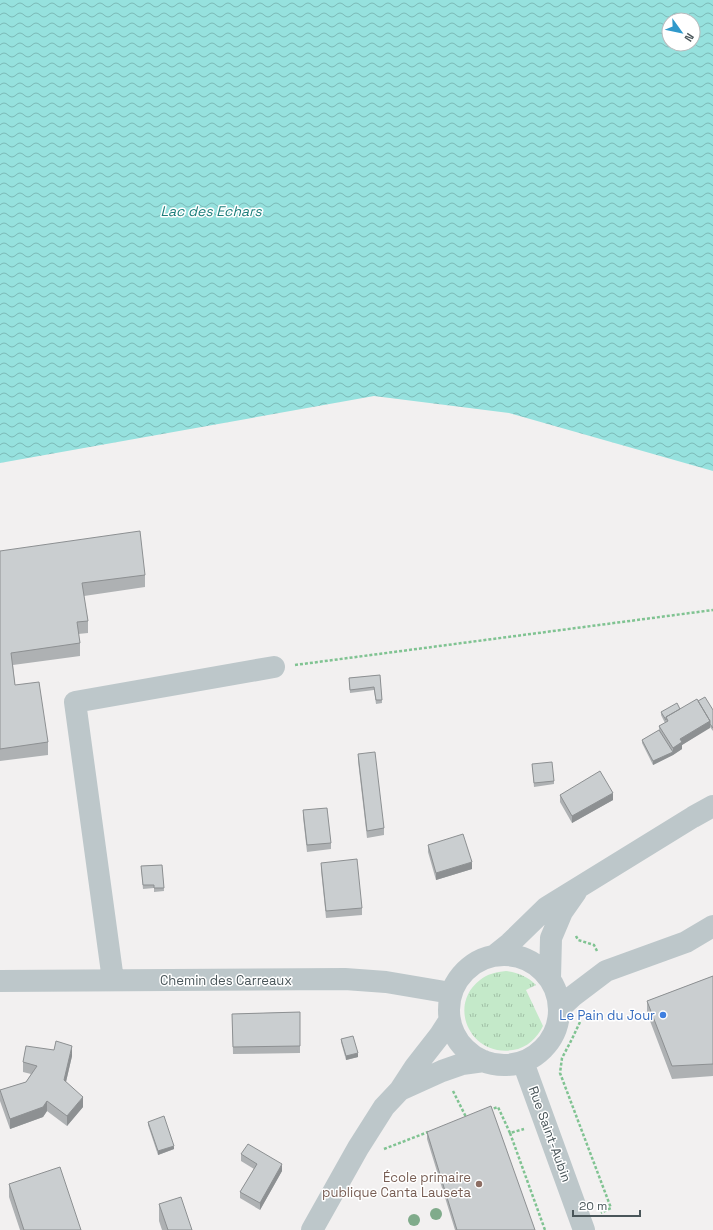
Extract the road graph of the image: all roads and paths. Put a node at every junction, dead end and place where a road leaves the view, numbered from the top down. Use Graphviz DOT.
graph roads {
  1 [pos="713,610"];
  2 [pos="274,667"];
  3 [pos="713,806"];
  4 [pos="578,889"];
  5 [pos="713,926"];
  6 [pos="575,934"];
  7 [pos="495,955"];
  8 [pos="606,971"];
  9 [pos="550,978"];
  10 [pos="113,980"];
  11 [pos="0,981"];
  12 [pos="451,993"];
  13 [pos="560,1009"];
  14 [pos="581,1018"];
  15 [pos="450,1021"];
  16 [pos="484,1061"];
  17 [pos="524,1062"];
  18 [pos="449,1085"];
  19 [pos="400,1090"];
  20 [pos="486,1111"];
  21 [pos="473,1115"];
  22 [pos="466,1117"];
  23 [pos="459,1120"];
  24 [pos="527,1128"];
  25 [pos="430,1131"];
  26 [pos="510,1133"];
  27 [pos="380,1150"];
  28 [pos="582,1226"];
  29 [pos="312,1230"];
  30 [pos="545,1230"];
  1 -- 2 [label="path"];
  2 -- 10 [label="street"];
  3 -- 4 [label="street"];
  4 -- 7 [label="street"];
  4 -- 9 [label="street"];
  5 -- 8 [label="street"];
  6 -- 8 [label="path"];
  7 -- 9 [label="street"];
  7 -- 12 [label="street"];
  8 -- 13 [label="street"];
  9 -- 13 [label="street"];
  10 -- 11 [label="street, Chemin des Carreaux"];
  10 -- 12 [label="street, Chemin des Carreaux"];
  12 -- 15 [label="street"];
  13 -- 17 [label="street"];
  14 -- 28 [label="path"];
  15 -- 16 [label="street"];
  15 -- 19 [label="street"];
  16 -- 17 [label="street"];
  16 -- 19 [label="street"];
  17 -- 28 [label="street, Rue Saint-Aubin"];
  18 -- 22 [label="path"];
  19 -- 29 [label="street"];
  20 -- 26 [label="path"];
  21 -- 22 [label="path"];
  22 -- 23 [label="path"];
  24 -- 26 [label="path"];
  25 -- 27 [label="path"];
  26 -- 30 [label="path"];
}
